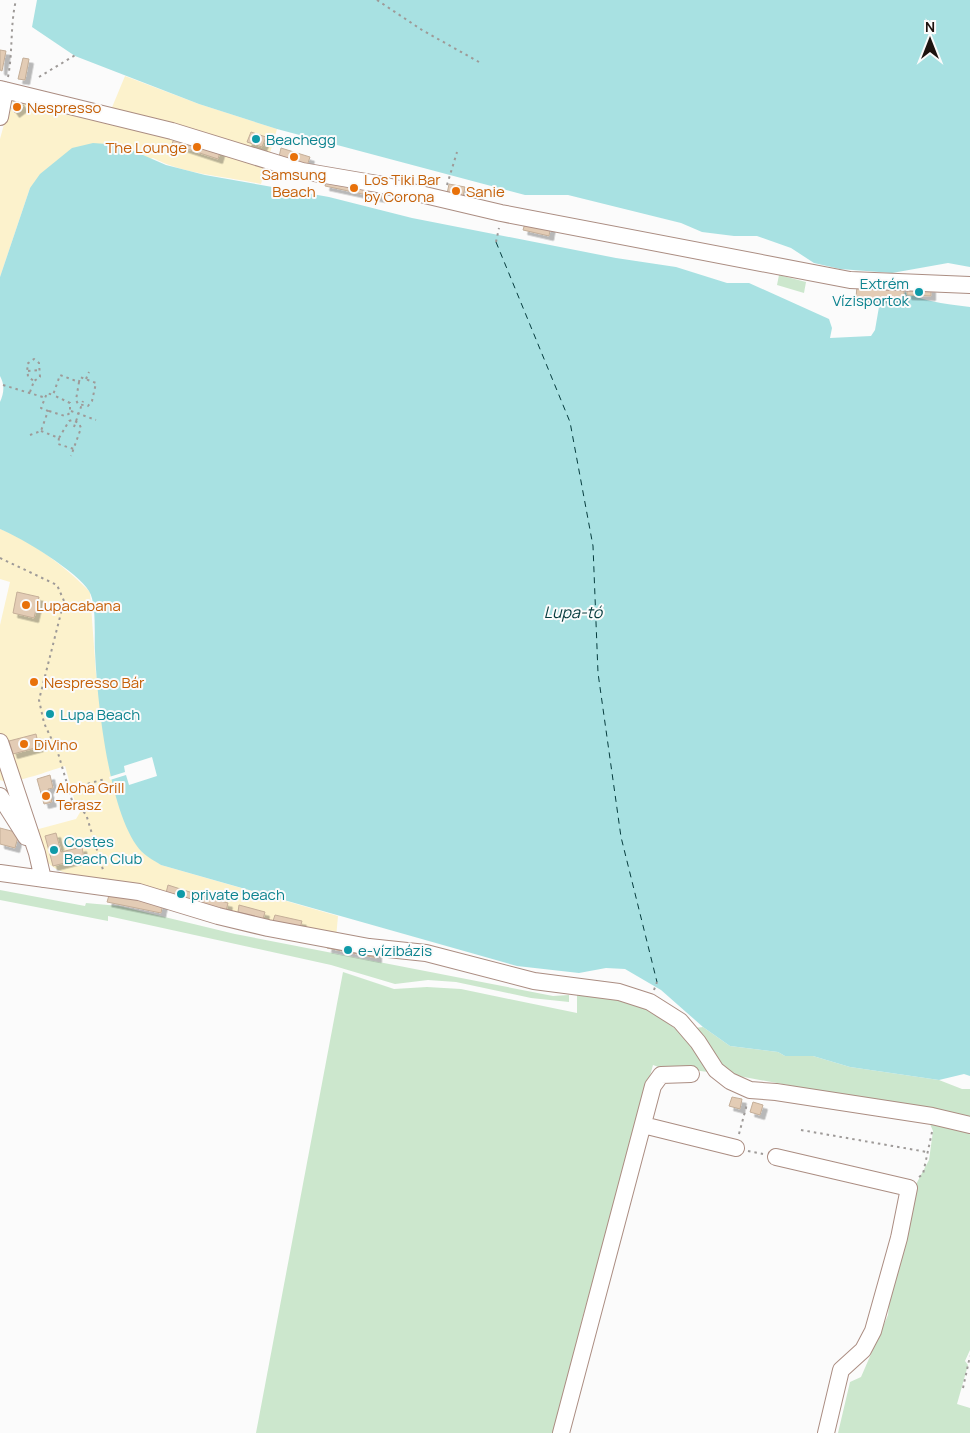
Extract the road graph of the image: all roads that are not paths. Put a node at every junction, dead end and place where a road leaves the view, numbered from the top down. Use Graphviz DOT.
graph roads {
  1 [pos="2,90"];
  2 [pos="0,117"];
  3 [pos="970,285"];
  4 [pos="0,742"];
  5 [pos="6,773"];
  6 [pos="0,796"];
  7 [pos="37,853"];
  8 [pos="0,873"];
  9 [pos="43,879"];
  10 [pos="691,1074"];
  11 [pos="643,1125"];
  12 [pos="970,1125"];
  13 [pos="736,1148"];
  14 [pos="776,1158"];
  15 [pos="561,1433"];
  16 [pos="826,1433"];
  1 -- 2 [label="street"];
  1 -- 3 [label="street"];
  4 -- 5 [label="street"];
  5 -- 7 [label="street"];
  6 -- 7 [label="street"];
  7 -- 9 [label="street"];
  8 -- 9 [label="street"];
  9 -- 12 [label="street"];
  10 -- 11 [label="street"];
  11 -- 13 [label="street"];
  11 -- 15 [label="street"];
  14 -- 16 [label="street"];
}
